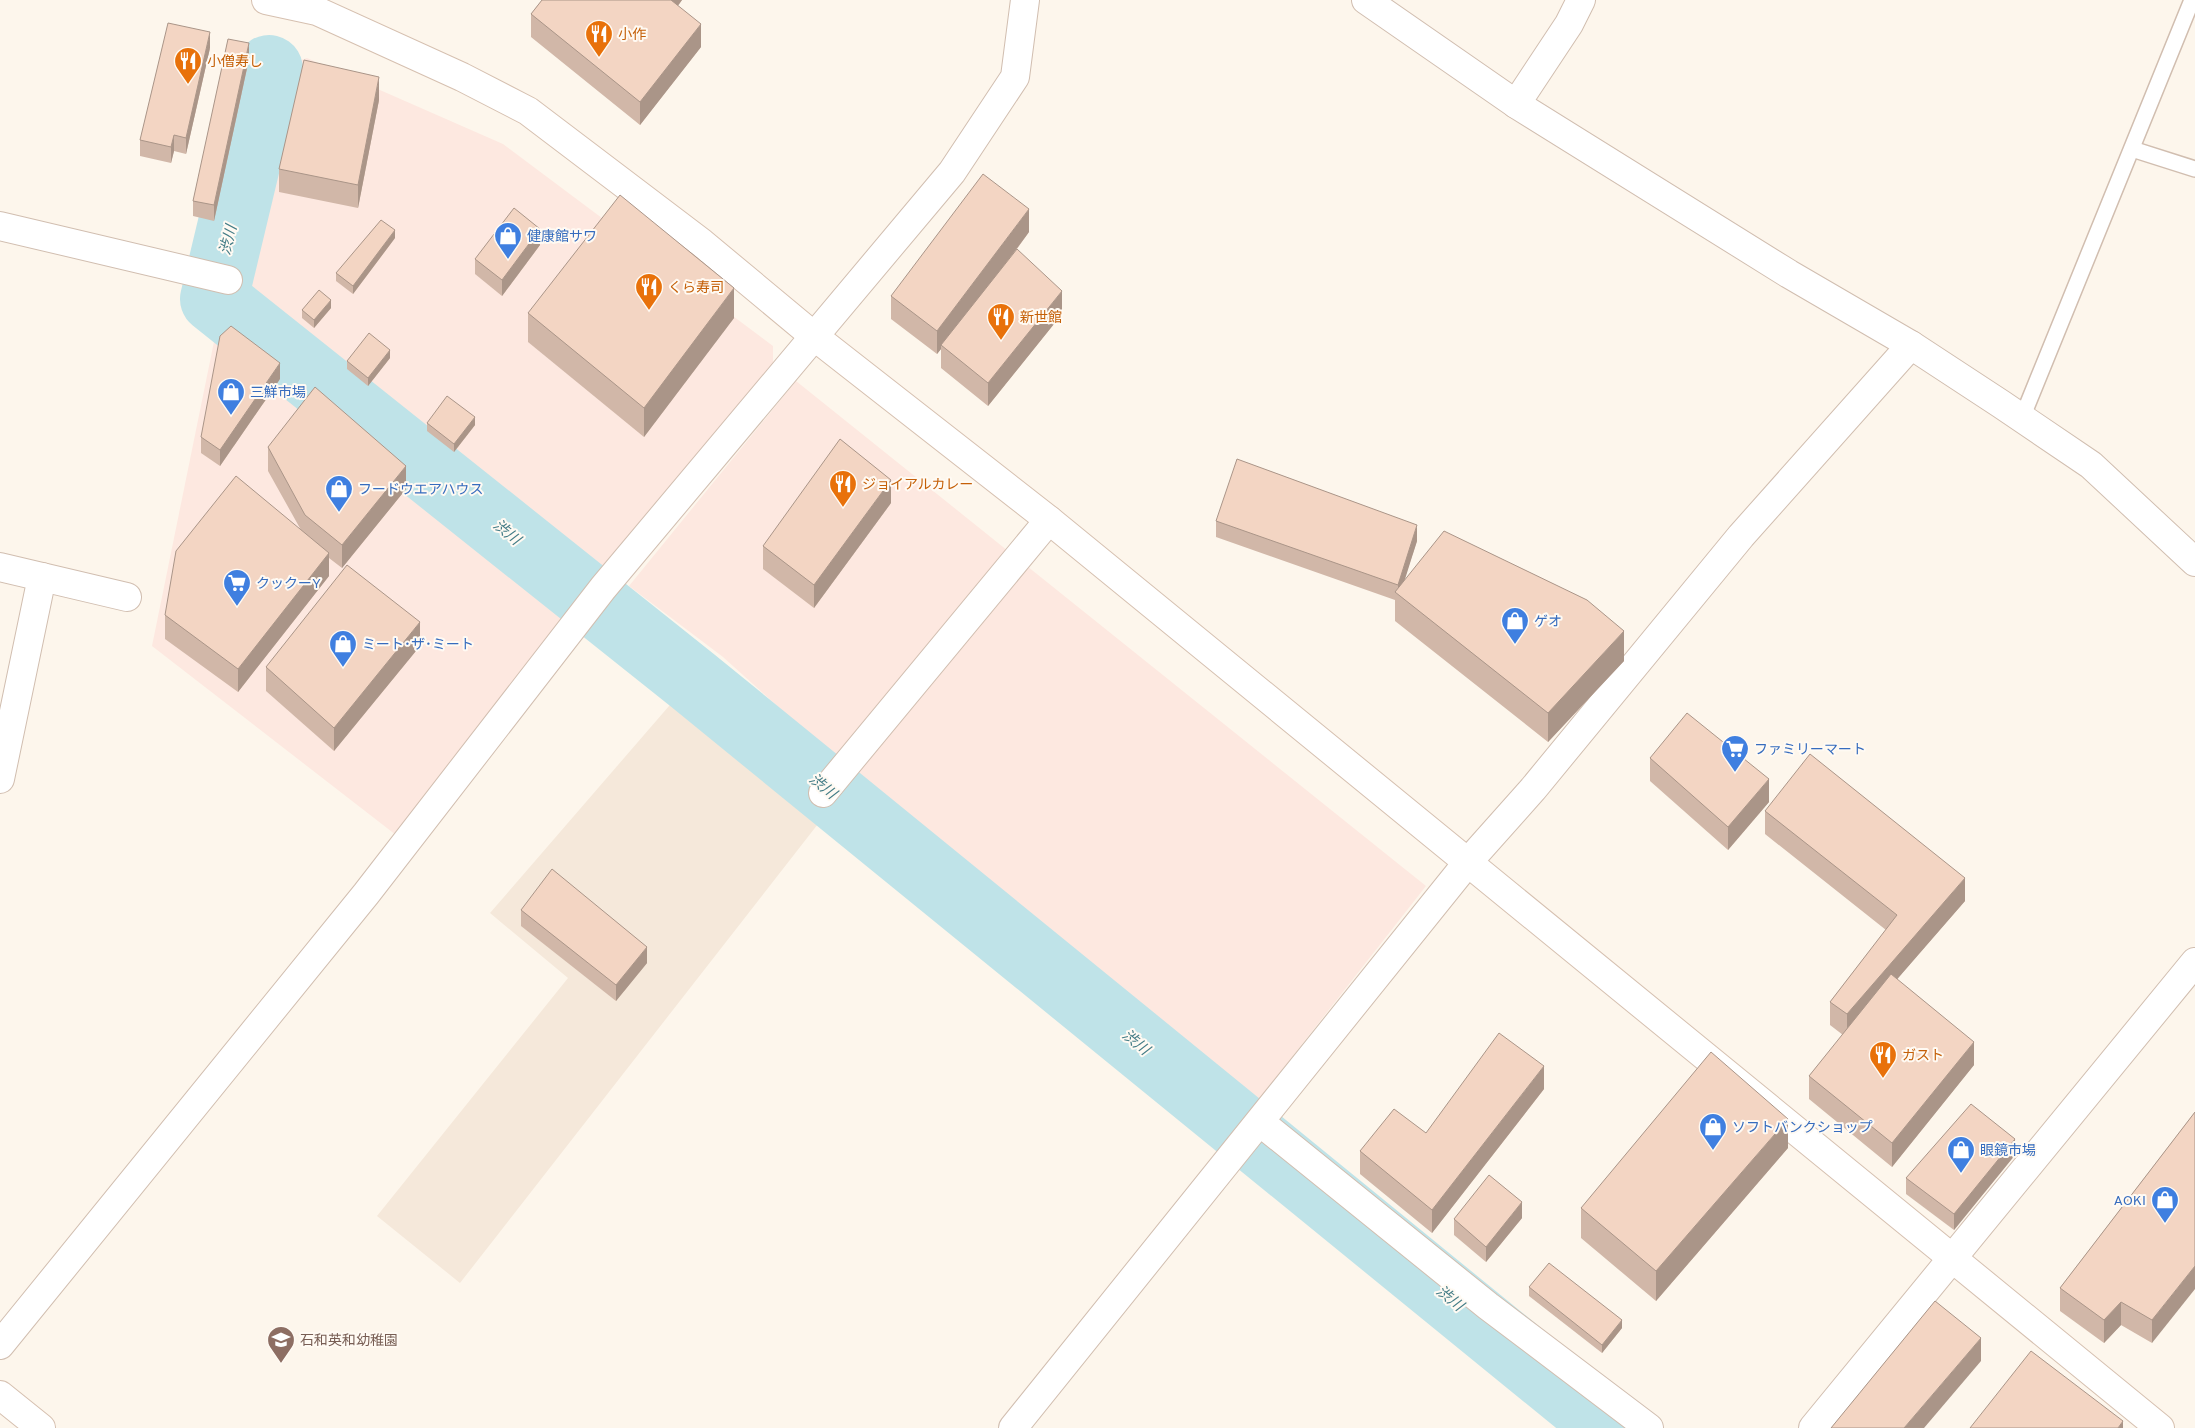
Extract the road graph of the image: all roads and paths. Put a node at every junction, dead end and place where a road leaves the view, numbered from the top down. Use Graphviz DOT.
graph roads {
  1 [pos="266,0"];
  2 [pos="1025,0"];
  3 [pos="1366,0"];
  4 [pos="1581,0"];
  5 [pos="2192,0"];
  6 [pos="318,5"];
  7 [pos="1516,104"];
  8 [pos="2132,149"];
  9 [pos="2195,169"];
  10 [pos="0,226"];
  11 [pos="221,279"];
  12 [pos="815,337"];
  13 [pos="1911,345"];
  14 [pos="2022,418"];
  15 [pos="1049,520"];
  16 [pos="2195,562"];
  17 [pos="0,567"];
  18 [pos="42,577"];
  19 [pos="127,597"];
  20 [pos="0,779"];
  21 [pos="829,786"];
  22 [pos="1468,862"];
  23 [pos="2195,962"];
  24 [pos="1259,1124"];
  25 [pos="1953,1258"];
  26 [pos="0,1345"];
  27 [pos="0,1395"];
  28 [pos="40,1428"];
  29 [pos="1013,1428"];
  30 [pos="1649,1428"];
  31 [pos="1813,1428"];
  32 [pos="2160,1428"];
  1 -- 6 [label="street"];
  2 -- 12 [label="street"];
  3 -- 7 [label="street"];
  4 -- 7 [label="street"];
  5 -- 8 [label="lane"];
  6 -- 12 [label="street"];
  7 -- 13 [label="street"];
  8 -- 9 [label="lane"];
  8 -- 14 [label="lane"];
  10 -- 11 [label="street"];
  12 -- 15 [label="street"];
  12 -- 26 [label="street"];
  13 -- 14 [label="street"];
  13 -- 22 [label="street"];
  14 -- 16 [label="street"];
  15 -- 21 [label="street"];
  15 -- 22 [label="street"];
  17 -- 18 [label="street"];
  18 -- 19 [label="street"];
  18 -- 20 [label="street"];
  22 -- 24 [label="street"];
  22 -- 25 [label="street"];
  23 -- 25 [label="street"];
  24 -- 29 [label="street"];
  24 -- 30 [label="street"];
  25 -- 31 [label="street"];
  25 -- 32 [label="street"];
  27 -- 28 [label="street"];
}
